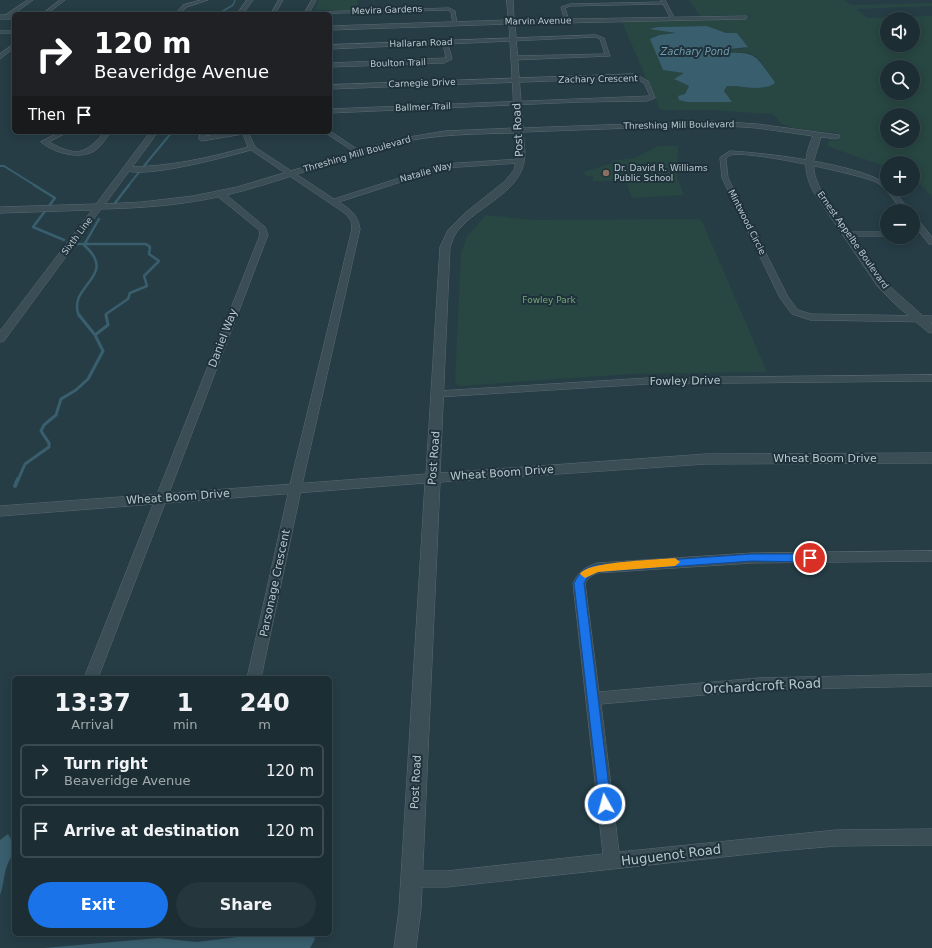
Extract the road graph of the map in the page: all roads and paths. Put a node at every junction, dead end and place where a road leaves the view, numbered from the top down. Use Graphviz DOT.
graph roads {
  1 [pos="31,0"];
  2 [pos="63,0"];
  3 [pos="206,0"];
  4 [pos="250,0"];
  5 [pos="281,0"];
  6 [pos="314,0"];
  7 [pos="510,0"];
  8 [pos="664,2"];
  9 [pos="47,12"];
  10 [pos="180,12"];
  11 [pos="241,12"];
  12 [pos="274,12"];
  13 [pos="308,12"];
  14 [pos="332,12"];
  15 [pos="3,17"];
  16 [pos="745,17"];
  17 [pos="673,18"];
  18 [pos="567,21"];
  19 [pos="511,22"];
  20 [pos="455,24"];
  21 [pos="332,28"];
  22 [pos="0,32"];
  23 [pos="12,32"];
  24 [pos="512,39"];
  25 [pos="445,42"];
  26 [pos="12,47"];
  27 [pos="332,47"];
  28 [pos="0,48"];
  29 [pos="12,48"];
  30 [pos="0,57"];
  31 [pos="513,58"];
  32 [pos="332,65"];
  33 [pos="515,80"];
  34 [pos="332,87"];
  35 [pos="517,103"];
  36 [pos="332,111"];
  37 [pos="519,130"];
  38 [pos="61,134"];
  39 [pos="106,134"];
  40 [pos="152,134"];
  41 [pos="203,134"];
  42 [pos="233,134"];
  43 [pos="246,134"];
  44 [pos="330,134"];
  45 [pos="818,135"];
  46 [pos="836,137"];
  47 [pos="252,148"];
  48 [pos="358,152"];
  49 [pos="520,161"];
  50 [pos="808,163"];
  51 [pos="126,169"];
  52 [pos="292,172"];
  53 [pos="880,182"];
  54 [pos="220,194"];
  55 [pos="894,196"];
  56 [pos="335,201"];
  57 [pos="901,204"];
  58 [pos="98,208"];
  59 [pos="0,210"];
  60 [pos="920,227"];
  61 [pos="847,234"];
  62 [pos="880,234"];
  63 [pos="920,234"];
  64 [pos="926,234"];
  65 [pos="932,242"];
  66 [pos="918,319"];
  67 [pos="932,319"];
  68 [pos="932,330"];
  69 [pos="0,339"];
  70 [pos="932,378"];
  71 [pos="438,394"];
  72 [pos="932,458"];
  73 [pos="433,479"];
  74 [pos="296,488"];
  75 [pos="161,498"];
  76 [pos="0,511"];
  77 [pos="932,556"];
  78 [pos="91,676"];
  79 [pos="254,676"];
  80 [pos="932,680"];
  81 [pos="592,698"];
  82 [pos="932,837"];
  83 [pos="612,862"];
  84 [pos="411,879"];
  85 [pos="405,948"];
  1 -- 15 [label="street"];
  2 -- 9 [label="street"];
  3 -- 10 [label="street"];
  4 -- 11 [label="street"];
  5 -- 12 [label="street"];
  6 -- 13 [label="street"];
  7 -- 19 [label="street, Post Road"];
  8 -- 17 [label="street"];
  8 -- 18 [label="street"];
  14 -- 20 [label="street, Mevira Gardens"];
  16 -- 17 [label="street, Marvin Avenue"];
  17 -- 18 [label="street, Marvin Avenue"];
  18 -- 19 [label="street, Marvin Avenue"];
  19 -- 20 [label="street, Marvin Avenue"];
  19 -- 24 [label="street, Post Road"];
  20 -- 21 [label="street, Marvin Avenue"];
  22 -- 23 [label="street"];
  24 -- 25 [label="street, Hallaran Road"];
  24 -- 31 [label="street, Post Road"];
  24 -- 31 [label="street, Hallaran Road"];
  25 -- 27 [label="street, Hallaran Road"];
  25 -- 32 [label="street, Boulton Trail"];
  26 -- 28 [label="street"];
  29 -- 30 [label="street"];
  31 -- 33 [label="street, Post Road"];
  33 -- 34 [label="street, Carnegie Drive"];
  33 -- 35 [label="street, Post Road"];
  33 -- 35 [label="street, Zachary Crescent"];
  35 -- 36 [label="street, Ballmer Trail"];
  35 -- 37 [label="street, Post Road"];
  37 -- 45 [label="street, Threshing Mill Boulevard"];
  37 -- 48 [label="street, Threshing Mill Boulevard"];
  37 -- 49 [label="street, Post Road"];
  38 -- 39 [label="street"];
  40 -- 51 [label="street, Sixth Line"];
  41 -- 42 [label="street"];
  43 -- 47 [label="street"];
  44 -- 48 [label="street"];
  45 -- 46 [label="street, Threshing Mill Boulevard"];
  45 -- 50 [label="street"];
  47 -- 51 [label="street"];
  47 -- 52 [label="street, Parsonage Crescent"];
  48 -- 52 [label="street, Threshing Mill Boulevard"];
  49 -- 56 [label="street, Natalie Way"];
  49 -- 71 [label="street, Post Road"];
  50 -- 53 [label="street, Mintwood Circle"];
  50 -- 61 [label="street, Ernest Appelbe Boulevard"];
  50 -- 66 [label="street, Mintwood Circle"];
  51 -- 58 [label="street, Sixth Line"];
  52 -- 54 [label="street, Threshing Mill Boulevard"];
  52 -- 56 [label="street, Parsonage Crescent"];
  54 -- 58 [label="street, Threshing Mill Boulevard"];
  54 -- 75 [label="street, Daniel Way"];
  55 -- 57 [label="street, Mintwood Circle"];
  56 -- 74 [label="street, Parsonage Crescent"];
  58 -- 59 [label="street, Threshing Mill Boulevard"];
  58 -- 69 [label="street, Sixth Line"];
  60 -- 64 [label="street"];
  61 -- 62 [label="street"];
  61 -- 66 [label="street, Ernest Appelbe Boulevard"];
  63 -- 64 [label="street"];
  64 -- 65 [label="street"];
  66 -- 67 [label="street, Mintwood Circle"];
  66 -- 68 [label="street, Ernest Appelbe Boulevard"];
  70 -- 71 [label="street, Fowley Drive"];
  71 -- 73 [label="street, Post Road"];
  72 -- 73 [label="street, Wheat Boom Drive"];
  73 -- 74 [label="street, Wheat Boom Drive"];
  73 -- 84 [label="street, Post Road"];
  74 -- 75 [label="street, Wheat Boom Drive"];
  74 -- 79 [label="street, Parsonage Crescent"];
  75 -- 76 [label="street, Wheat Boom Drive"];
  75 -- 78 [label="street"];
  77 -- 81 [label="street"];
  80 -- 81 [label="street, Orchardcroft Road"];
  81 -- 83 [label="street"];
  82 -- 83 [label="street, Huguenot Road"];
  83 -- 84 [label="street, Huguenot Road"];
  84 -- 85 [label="street, Post Road"];
}
